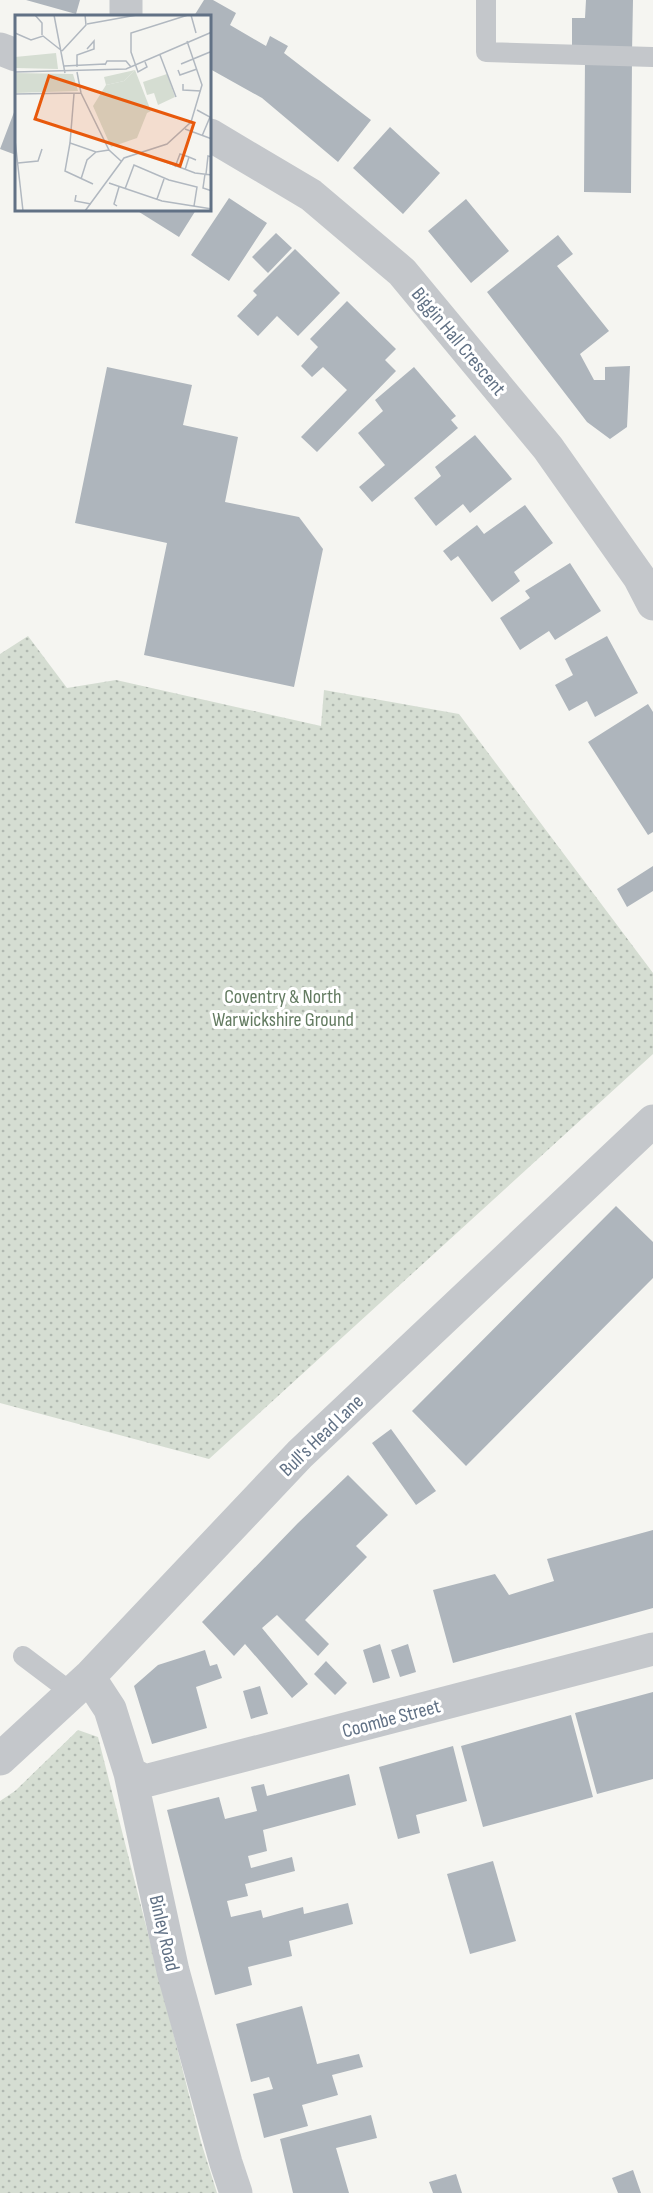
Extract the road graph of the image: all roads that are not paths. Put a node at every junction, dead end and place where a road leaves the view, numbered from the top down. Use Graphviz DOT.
graph roads {
  1 [pos="486,0"];
  2 [pos="0,49"];
  3 [pos="15,55"];
  4 [pos="653,57"];
  5 [pos="212,136"];
  6 [pos="648,578"];
  7 [pos="653,1121"];
  8 [pos="653,1649"];
  9 [pos="23,1656"];
  10 [pos="81,1685"];
  11 [pos="0,1759"];
  12 [pos="130,1773"];
  13 [pos="236,2193"];
  1 -- 4 [label="lane"];
  2 -- 3 [label="street"];
  5 -- 6 [label="street, Biggin Hall Crescent"];
  7 -- 10 [label="street, Bull's Head Lane"];
  8 -- 12 [label="street, Coombe Street"];
  9 -- 10 [label="lane"];
  10 -- 11 [label="street, Bull's Head Lane"];
  10 -- 12 [label="street, Binley Road"];
  12 -- 13 [label="street, Binley Road"];
}
